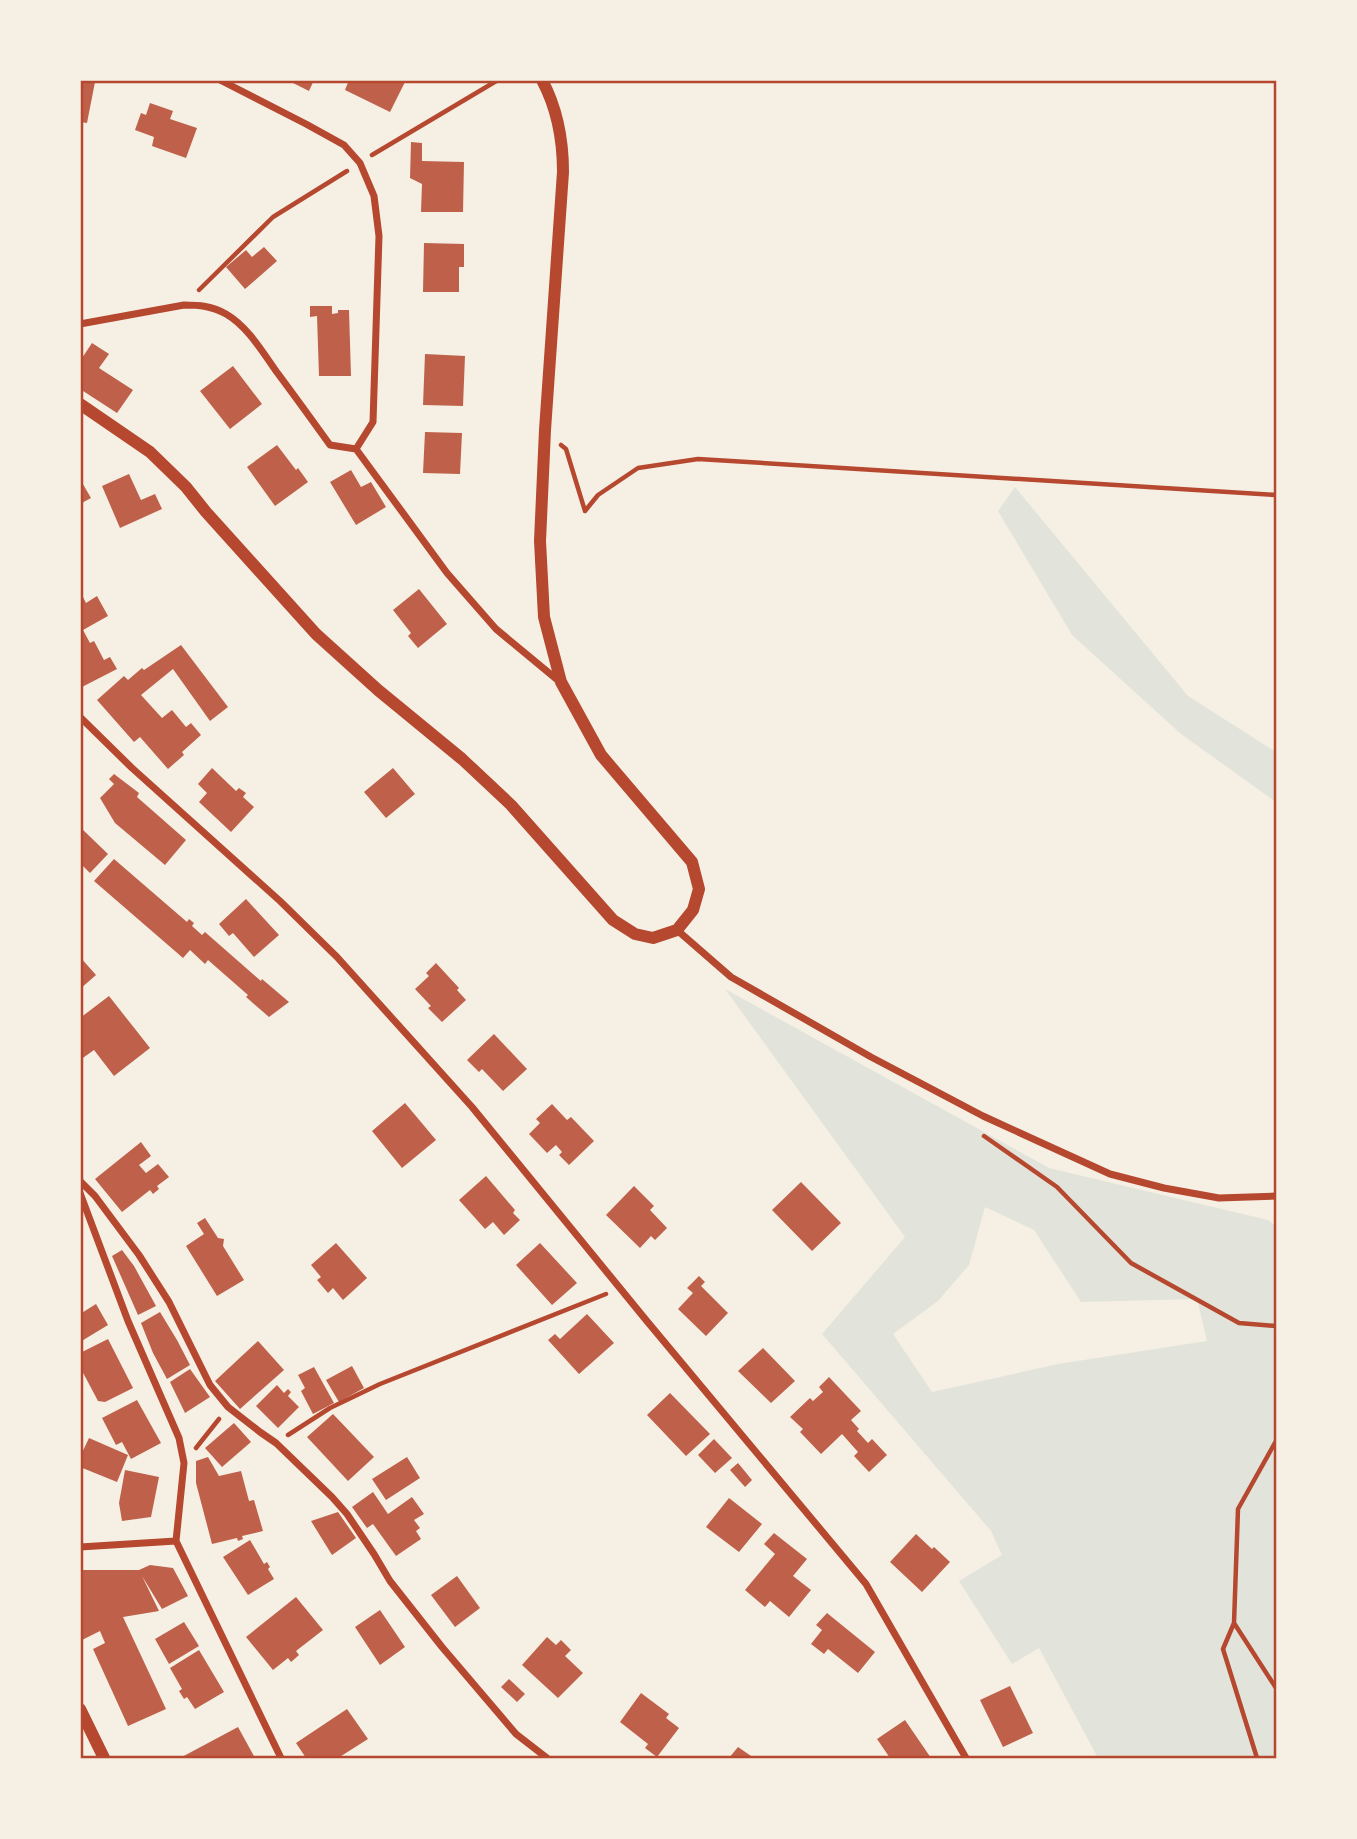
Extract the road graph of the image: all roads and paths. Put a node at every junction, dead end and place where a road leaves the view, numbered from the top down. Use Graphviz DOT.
graph roads {
  1 [pos="220,80"];
  2 [pos="498,80"];
  3 [pos="542,80"];
  4 [pos="360,163"];
  5 [pos="184,305"];
  6 [pos="80,324"];
  7 [pos="80,404"];
  8 [pos="545,430"];
  9 [pos="356,449"];
  10 [pos="1276,495"];
  11 [pos="561,682"];
  12 [pos="80,717"];
  13 [pos="677,930"];
  14 [pos="981,1133"];
  15 [pos="80,1181"];
  16 [pos="80,1193"];
  17 [pos="1276,1196"];
  18 [pos="620,1288"];
  19 [pos="1276,1326"];
  20 [pos="228,1407"];
  21 [pos="1276,1441"];
  22 [pos="276,1443"];
  23 [pos="184,1463"];
  24 [pos="176,1541"];
  25 [pos="80,1547"];
  26 [pos="1234,1623"];
  27 [pos="1276,1688"];
  28 [pos="80,1709"];
  29 [pos="104,1759"];
  30 [pos="281,1759"];
  31 [pos="547,1759"];
  32 [pos="966,1759"];
  33 [pos="1257,1759"];
  1 -- 4 [label="street"];
  2 -- 4 [label="path"];
  3 -- 8 [label="street"];
  4 -- 5 [label="path"];
  4 -- 9 [label="street"];
  5 -- 6 [label="street"];
  5 -- 9 [label="street"];
  7 -- 13 [label="street"];
  8 -- 10 [label="path"];
  8 -- 11 [label="street"];
  9 -- 11 [label="street"];
  11 -- 13 [label="street"];
  12 -- 18 [label="street"];
  13 -- 17 [label="street"];
  14 -- 19 [label="path"];
  15 -- 20 [label="street"];
  16 -- 23 [label="street"];
  18 -- 22 [label="path"];
  18 -- 32 [label="street"];
  20 -- 22 [label="street"];
  20 -- 23 [label="path"];
  21 -- 26 [label="path"];
  22 -- 31 [label="street"];
  23 -- 24 [label="street"];
  24 -- 25 [label="street"];
  24 -- 30 [label="street"];
  26 -- 27 [label="path"];
  26 -- 33 [label="path"];
  28 -- 29 [label="street"];
}
